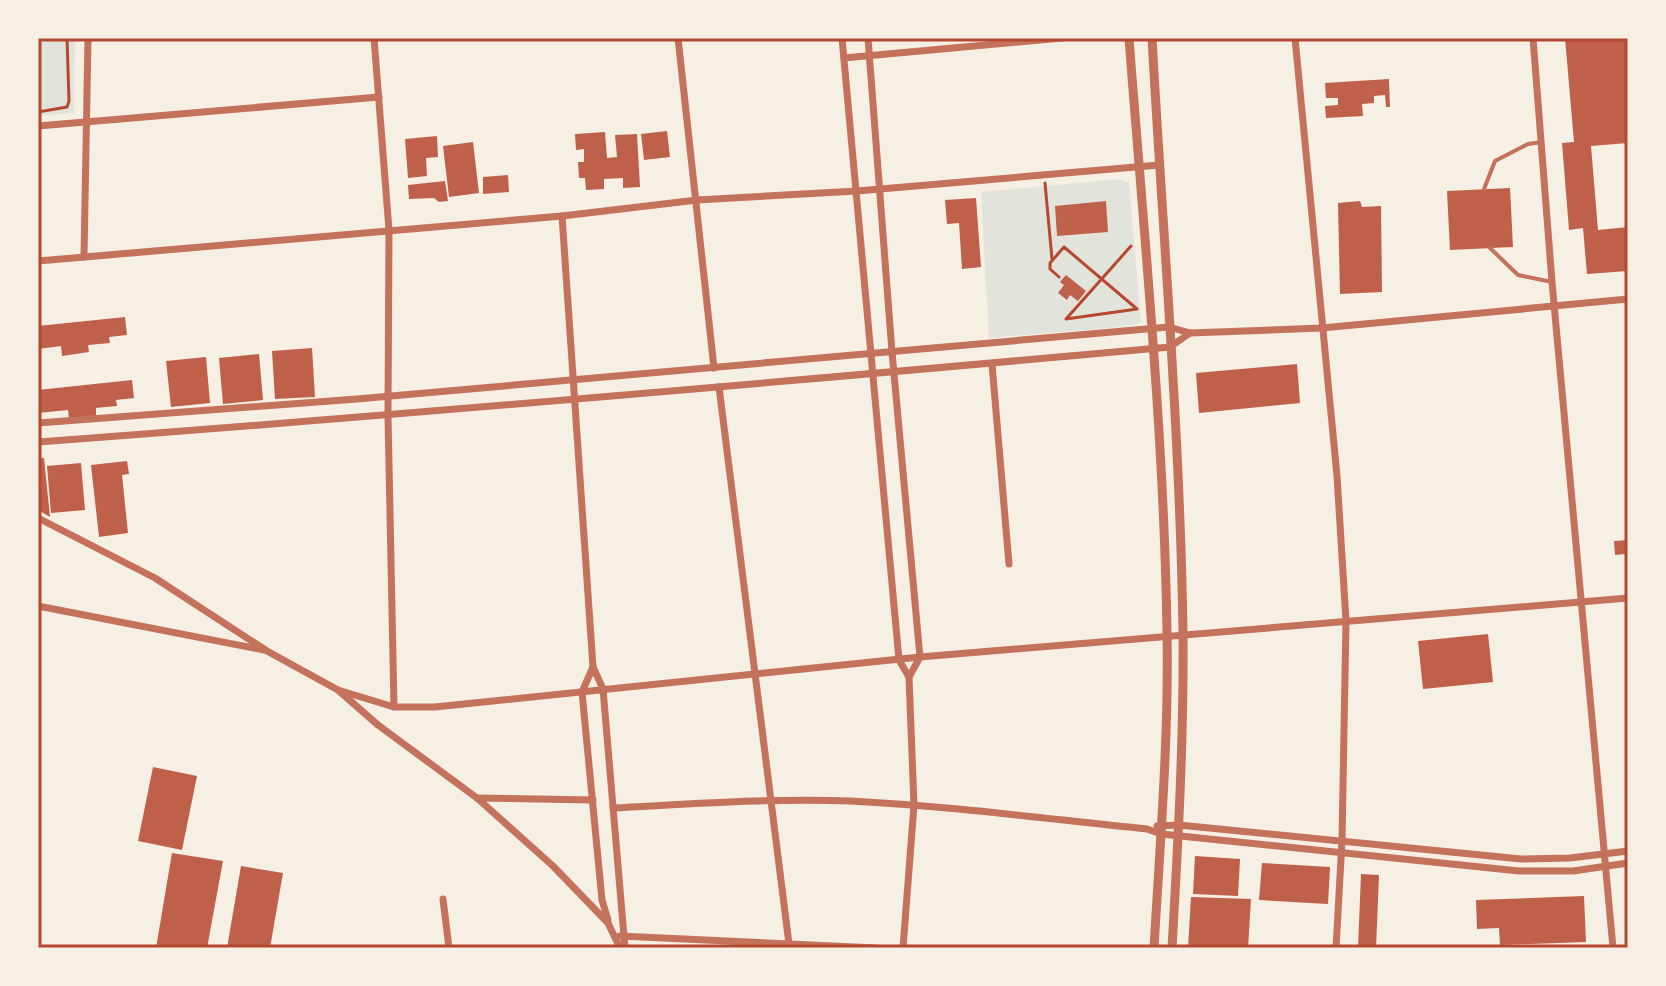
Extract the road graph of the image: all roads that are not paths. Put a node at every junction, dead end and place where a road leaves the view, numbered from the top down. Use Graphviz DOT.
graph roads {
  1 [pos="88,38"];
  2 [pos="374,38"];
  3 [pos="678,38"];
  4 [pos="842,38"];
  5 [pos="868,38"];
  6 [pos="1062,38"];
  7 [pos="1129,38"];
  8 [pos="1152,38"];
  9 [pos="1295,38"];
  10 [pos="1533,38"];
  11 [pos="870,57"];
  12 [pos="844,58"];
  13 [pos="379,97"];
  14 [pos="86,122"];
  15 [pos="38,126"];
  16 [pos="1542,142"];
  17 [pos="1159,165"];
  18 [pos="1138,167"];
  19 [pos="880,189"];
  20 [pos="1484,189"];
  21 [pos="857,191"];
  22 [pos="697,200"];
  23 [pos="562,216"];
  24 [pos="389,230"];
  25 [pos="1490,248"];
  26 [pos="84,257"];
  27 [pos="38,261"];
  28 [pos="1552,282"];
  29 [pos="1628,299"];
  30 [pos="1555,306"];
  31 [pos="1169,327"];
  32 [pos="1152,328"];
  33 [pos="1322,328"];
  34 [pos="1190,333"];
  35 [pos="1170,347"];
  36 [pos="1152,348"];
  37 [pos="892,352"];
  38 [pos="871,354"];
  39 [pos="992,364"];
  40 [pos="714,368"];
  41 [pos="893,372"];
  42 [pos="873,374"];
  43 [pos="572,380"];
  44 [pos="719,387"];
  45 [pos="388,397"];
  46 [pos="573,400"];
  47 [pos="388,416"];
  48 [pos="38,423"];
  49 [pos="38,442"];
  50 [pos="38,518"];
  51 [pos="1009,564"];
  52 [pos="1628,598"];
  53 [pos="1581,601"];
  54 [pos="38,606"];
  55 [pos="1346,621"];
  56 [pos="1183,634"];
  57 [pos="1167,635"];
  58 [pos="267,651"];
  59 [pos="920,657"];
  60 [pos="899,660"];
  61 [pos="593,667"];
  62 [pos="755,674"];
  63 [pos="909,677"];
  64 [pos="603,689"];
  65 [pos="338,690"];
  66 [pos="582,692"];
  67 [pos="394,707"];
  68 [pos="477,798"];
  69 [pos="593,800"];
  70 [pos="771,801"];
  71 [pos="914,805"];
  72 [pos="613,808"];
  73 [pos="1162,829"];
  74 [pos="1179,830"];
  75 [pos="1342,841"];
  76 [pos="1628,851"];
  77 [pos="1342,852"];
  78 [pos="1605,853"];
  79 [pos="1628,863"];
  80 [pos="1605,867"];
  81 [pos="443,899"];
  82 [pos="608,923"];
  83 [pos="613,936"];
  84 [pos="623,936"];
  85 [pos="789,944"];
  86 [pos="449,948"];
  87 [pos="622,948"];
  88 [pos="877,948"];
  89 [pos="903,948"];
  90 [pos="1154,948"];
  91 [pos="1172,948"];
  92 [pos="1336,948"];
  93 [pos="1613,948"];
  1 -- 14 [label="street"];
  2 -- 13 [label="street"];
  3 -- 22 [label="street"];
  4 -- 12 [label="street"];
  5 -- 11 [label="street"];
  6 -- 11 [label="street"];
  7 -- 18 [label="street"];
  8 -- 17 [label="street"];
  9 -- 33 [label="street"];
  10 -- 16 [label="street"];
  11 -- 12 [label="street"];
  11 -- 19 [label="street"];
  12 -- 21 [label="street"];
  13 -- 14 [label="street"];
  13 -- 24 [label="street"];
  14 -- 15 [label="street"];
  14 -- 26 [label="street"];
  16 -- 20 [label="lane"];
  16 -- 28 [label="street"];
  17 -- 18 [label="street"];
  17 -- 31 [label="street"];
  18 -- 19 [label="street"];
  18 -- 32 [label="street"];
  19 -- 21 [label="street"];
  19 -- 37 [label="street"];
  21 -- 22 [label="street"];
  21 -- 38 [label="street"];
  22 -- 23 [label="street"];
  22 -- 40 [label="street"];
  23 -- 24 [label="street"];
  23 -- 43 [label="street"];
  24 -- 26 [label="street"];
  24 -- 45 [label="street"];
  25 -- 28 [label="lane"];
  26 -- 27 [label="street"];
  28 -- 30 [label="street"];
  29 -- 30 [label="street"];
  30 -- 33 [label="street"];
  30 -- 53 [label="street"];
  31 -- 32 [label="street"];
  31 -- 34 [label="street"];
  31 -- 35 [label="street"];
  32 -- 36 [label="street"];
  32 -- 37 [label="street"];
  33 -- 34 [label="street"];
  33 -- 55 [label="street"];
  34 -- 35 [label="street"];
  35 -- 36 [label="street"];
  35 -- 56 [label="street"];
  36 -- 39 [label="street"];
  36 -- 57 [label="street"];
  37 -- 38 [label="street"];
  37 -- 41 [label="street"];
  38 -- 40 [label="street"];
  38 -- 42 [label="street"];
  39 -- 41 [label="street"];
  39 -- 51 [label="street"];
  40 -- 43 [label="street"];
  41 -- 42 [label="street"];
  41 -- 59 [label="street"];
  42 -- 44 [label="street"];
  42 -- 60 [label="street"];
  43 -- 45 [label="street"];
  43 -- 46 [label="street"];
  44 -- 46 [label="street"];
  44 -- 62 [label="street"];
  45 -- 47 [label="street"];
  45 -- 48 [label="street"];
  46 -- 47 [label="street"];
  46 -- 61 [label="street"];
  47 -- 49 [label="street"];
  47 -- 67 [label="street"];
  50 -- 58 [label="street"];
  52 -- 53 [label="street"];
  53 -- 55 [label="street"];
  53 -- 78 [label="street"];
  54 -- 58 [label="street"];
  55 -- 56 [label="street"];
  55 -- 75 [label="street"];
  56 -- 57 [label="street"];
  56 -- 74 [label="street"];
  57 -- 59 [label="street"];
  57 -- 73 [label="street"];
  58 -- 65 [label="street"];
  59 -- 60 [label="street"];
  59 -- 63 [label="street"];
  60 -- 62 [label="street"];
  60 -- 63 [label="street"];
  61 -- 64 [label="street"];
  61 -- 66 [label="street"];
  62 -- 64 [label="street"];
  62 -- 70 [label="street"];
  63 -- 71 [label="street"];
  64 -- 66 [label="street"];
  64 -- 72 [label="street"];
  65 -- 67 [label="street"];
  65 -- 68 [label="street"];
  66 -- 67 [label="street"];
  66 -- 69 [label="street"];
  68 -- 69 [label="street"];
  68 -- 82 [label="street"];
  69 -- 82 [label="street"];
  70 -- 71 [label="street"];
  70 -- 72 [label="street"];
  70 -- 85 [label="street"];
  71 -- 73 [label="street"];
  71 -- 89 [label="street"];
  72 -- 84 [label="street"];
  73 -- 74 [label="street"];
  73 -- 90 [label="street"];
  74 -- 75 [label="street"];
  74 -- 77 [label="street"];
  74 -- 91 [label="street"];
  75 -- 77 [label="street"];
  75 -- 78 [label="street"];
  76 -- 78 [label="street"];
  77 -- 80 [label="street"];
  77 -- 92 [label="street"];
  78 -- 80 [label="street"];
  79 -- 80 [label="street"];
  80 -- 93 [label="street"];
  81 -- 86 [label="street"];
  82 -- 83 [label="street"];
  83 -- 84 [label="street"];
  83 -- 87 [label="street"];
  84 -- 85 [label="street"];
  84 -- 87 [label="street"];
  85 -- 88 [label="street"];
}
